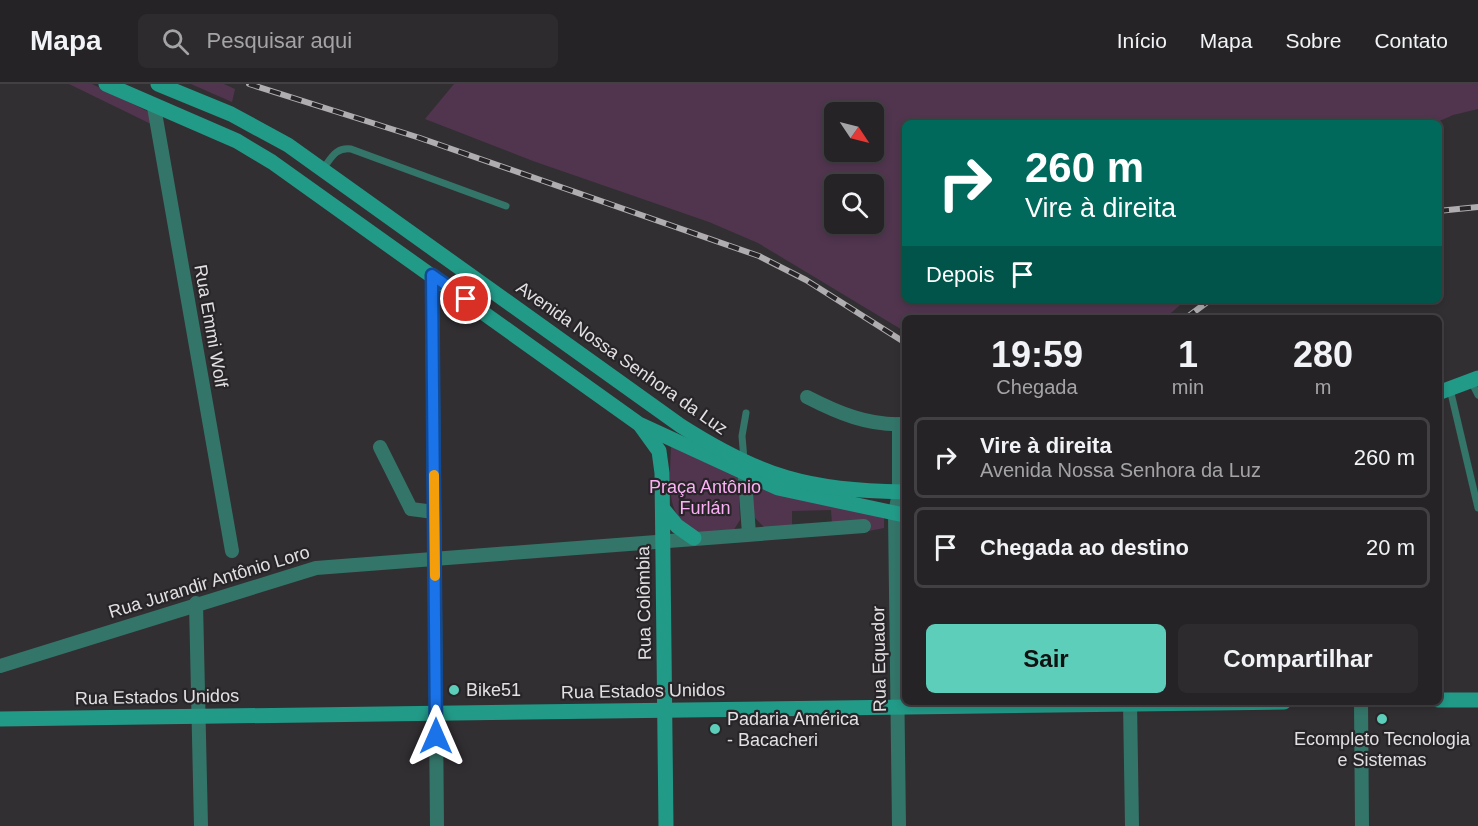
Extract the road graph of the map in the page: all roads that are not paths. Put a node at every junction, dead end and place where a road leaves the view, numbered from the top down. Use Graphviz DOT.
graph roads {
  1 [pos="106,84"];
  2 [pos="158,84"];
  3 [pos="154,107"];
  4 [pos="322,170"];
  5 [pos="506,206"];
  6 [pos="432,275"];
  7 [pos="1476,384"];
  8 [pos="1444,391"];
  9 [pos="807,397"];
  10 [pos="746,413"];
  11 [pos="639,424"];
  12 [pos="902,424"];
  13 [pos="380,447"];
  14 [pos="745,468"];
  15 [pos="902,492"];
  16 [pos="1478,508"];
  17 [pos="663,509"];
  18 [pos="434,512"];
  19 [pos="900,514"];
  20 [pos="864,526"];
  21 [pos="749,534"];
  22 [pos="694,538"];
  23 [pos="663,541"];
  24 [pos="232,551"];
  25 [pos="435,558"];
  26 [pos="196,603"];
  27 [pos="0,666"];
  28 [pos="1442,700"];
  29 [pos="1478,700"];
  30 [pos="1014,705"];
  31 [pos="1130,705"];
  32 [pos="1361,705"];
  33 [pos="897,707"];
  34 [pos="665,710"];
  35 [pos="436,713"];
  36 [pos="199,716"];
  37 [pos="1,719"];
  38 [pos="201,826"];
  39 [pos="437,826"];
  40 [pos="666,826"];
  41 [pos="899,826"];
  42 [pos="1132,826"];
  43 [pos="1362,826"];
  1 -- 3 [label="main road, Avenida Nossa Senhora da Luz"];
  2 -- 4 [label="main road, Avenida Nossa Senhora da Luz"];
  3 -- 6 [label="main road, Avenida Nossa Senhora da Luz"];
  3 -- 24 [label="street, Rua Emmi Wolf"];
  4 -- 5 [label="lane"];
  4 -- 14 [label="main road, Avenida Nossa Senhora da Luz"];
  6 -- 11 [label="main road, Avenida Nossa Senhora da Luz"];
  6 -- 18 [label="street"];
  7 -- 8 [label="main road"];
  8 -- 16 [label="lane"];
  9 -- 12 [label="street"];
  10 -- 14 [label="lane"];
  11 -- 14 [label="main road, Avenida Nossa Senhora da Luz"];
  11 -- 17 [label="main road, Rua Colômbia"];
  12 -- 15 [label="street, Rua Equador"];
  13 -- 18 [label="street"];
  14 -- 15 [label="main road, Avenida Nossa Senhora da Luz"];
  14 -- 19 [label="main road, Avenida Nossa Senhora da Luz"];
  14 -- 21 [label="street"];
  15 -- 19 [label="street, Rua Equador"];
  17 -- 22 [label="main road"];
  17 -- 23 [label="main road, Rua Colômbia"];
  18 -- 25 [label="street"];
  19 -- 33 [label="street, Rua Equador"];
  20 -- 21 [label="street, Rua Jurandir Antônio Loro"];
  21 -- 22 [label="street, Rua Jurandir Antônio Loro"];
  22 -- 23 [label="street, Rua Jurandir Antônio Loro"];
  23 -- 25 [label="street, Rua Jurandir Antônio Loro"];
  23 -- 34 [label="main road, Rua Colômbia"];
  25 -- 26 [label="street, Rua Jurandir Antônio Loro"];
  25 -- 35 [label="street"];
  26 -- 27 [label="street, Rua Jurandir Antônio Loro"];
  26 -- 36 [label="street"];
  28 -- 29 [label="main road"];
  30 -- 33 [label="main road, Rua Estados Unidos"];
  31 -- 42 [label="street"];
  32 -- 43 [label="street"];
  33 -- 34 [label="main road, Rua Estados Unidos"];
  33 -- 41 [label="street, Rua Equador"];
  34 -- 35 [label="main road, Rua Estados Unidos"];
  34 -- 40 [label="main road, Rua Colômbia"];
  35 -- 36 [label="main road, Rua Estados Unidos"];
  35 -- 39 [label="street"];
  36 -- 37 [label="main road, Rua Estados Unidos"];
  36 -- 38 [label="street"];
}
